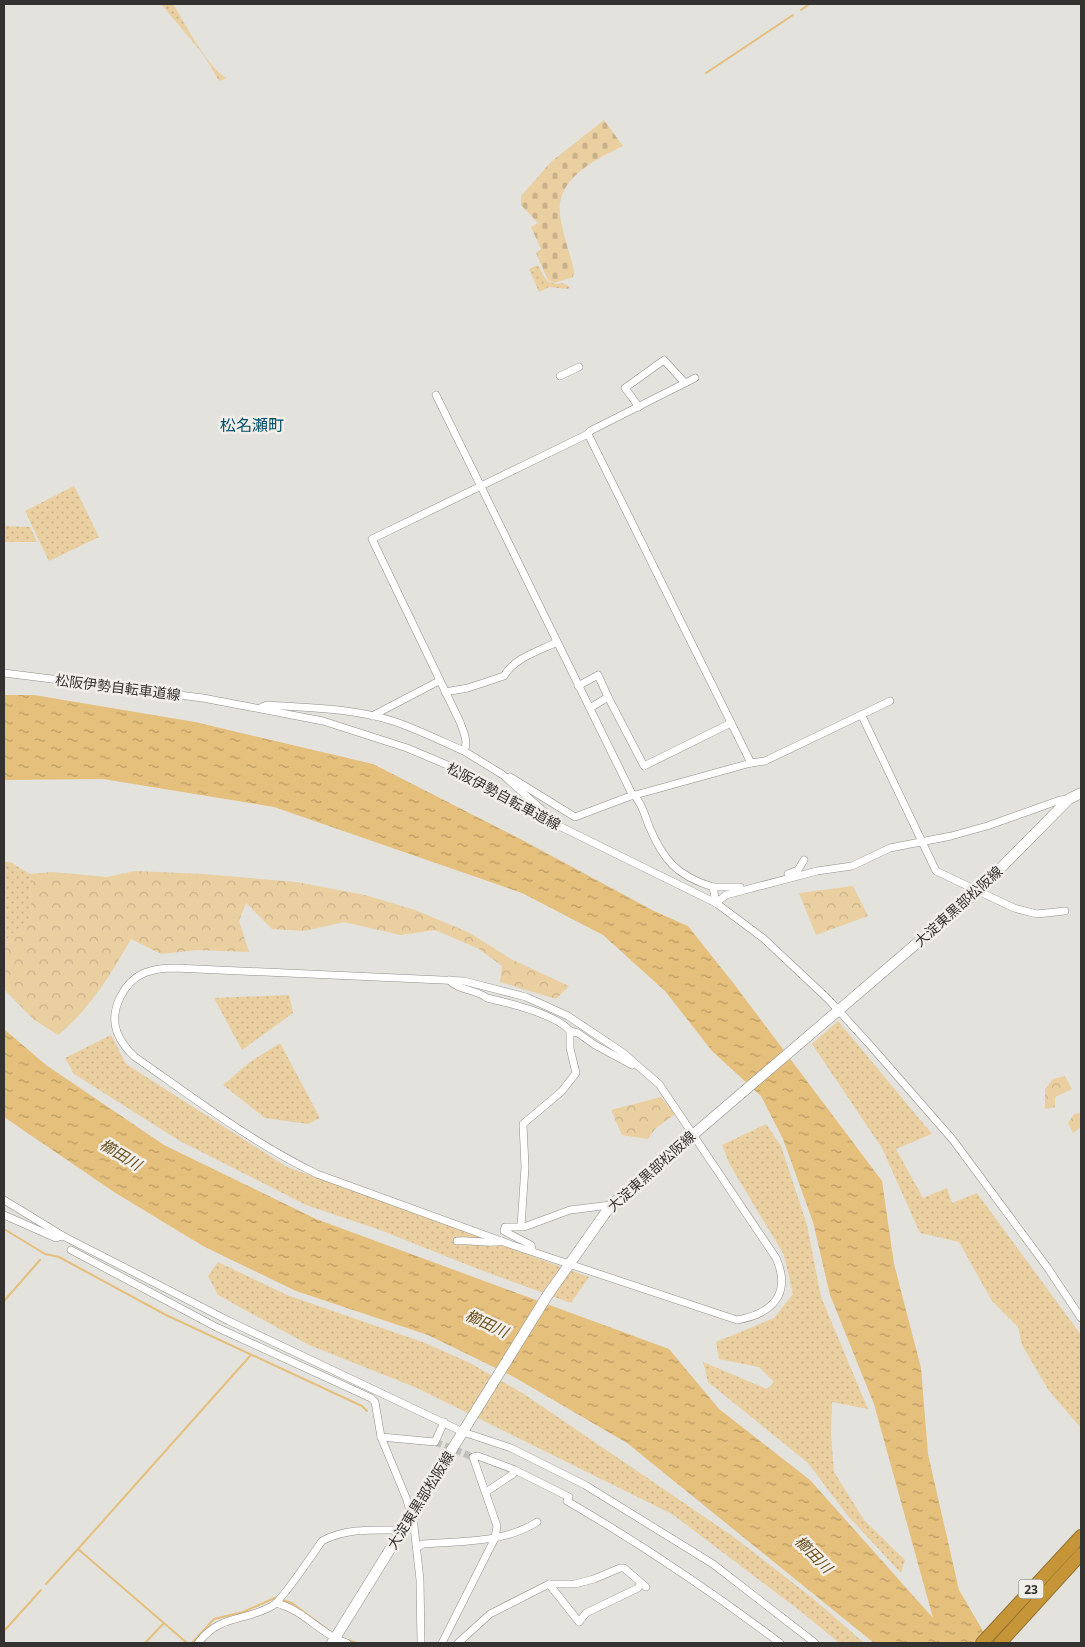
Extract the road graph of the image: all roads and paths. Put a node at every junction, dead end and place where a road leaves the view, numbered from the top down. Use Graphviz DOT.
graph roads {
  1 [pos="579,367"];
  2 [pos="560,376"];
  3 [pos="695,378"];
  4 [pos="685,383"];
  5 [pos="436,395"];
  6 [pos="639,407"];
  7 [pos="588,434"];
  8 [pos="480,486"];
  9 [pos="557,642"];
  10 [pos="4,673"];
  11 [pos="439,680"];
  12 [pos="578,686"];
  13 [pos="445,692"];
  14 [pos="608,697"];
  15 [pos="890,702"];
  16 [pos="259,708"];
  17 [pos="590,708"];
  18 [pos="372,716"];
  19 [pos="862,716"];
  20 [pos="731,723"];
  21 [pos="464,751"];
  22 [pos="751,763"];
  23 [pos="503,775"];
  24 [pos="1081,793"];
  25 [pos="634,795"];
  26 [pos="1069,799"];
  27 [pos="551,822"];
  28 [pos="923,840"];
  29 [pos="804,860"];
  30 [pos="782,879"];
  31 [pos="713,887"];
  32 [pos="979,890"];
  33 [pos="716,903"];
  34 [pos="1065,911"];
  35 [pos="449,980"];
  36 [pos="836,1012"];
  37 [pos="570,1031"];
  38 [pos="641,1068"];
  39 [pos="695,1132"];
  40 [pos="4,1200"];
  41 [pos="611,1205"];
  42 [pos="4,1215"];
  43 [pos="521,1226"];
  44 [pos="63,1236"];
  45 [pos="457,1241"];
  46 [pos="502,1241"];
  47 [pos="71,1250"];
  48 [pos="532,1250"];
  49 [pos="568,1265"];
  50 [pos="1081,1318"];
  51 [pos="444,1422"];
  52 [pos="465,1429"];
  53 [pos="381,1437"];
  54 [pos="515,1470"];
  55 [pos="486,1492"];
  56 [pos="410,1518"];
  57 [pos="537,1522"];
  58 [pos="400,1530"];
  59 [pos="1081,1536"];
  60 [pos="495,1538"];
  61 [pos="417,1547"];
  62 [pos="1081,1554"];
  63 [pos="549,1584"];
  64 [pos="276,1603"];
  65 [pos="806,1635"];
  66 [pos="335,1638"];
  67 [pos="198,1643"];
  68 [pos="348,1643"];
  69 [pos="421,1643"];
  70 [pos="442,1643"];
  71 [pos="458,1643"];
  72 [pos="780,1643"];
  73 [pos="810,1643"];
  74 [pos="815,1643"];
  75 [pos="982,1643"];
  76 [pos="1000,1643"];
  1 -- 2 [label="street"];
  3 -- 4 [label="street"];
  4 -- 6 [label="street"];
  4 -- 6 [label="street"];
  5 -- 8 [label="street"];
  6 -- 7 [label="street"];
  7 -- 8 [label="street"];
  7 -- 20 [label="street"];
  8 -- 9 [label="street"];
  8 -- 11 [label="street"];
  9 -- 12 [label="street"];
  9 -- 13 [label="street"];
  10 -- 16 [label="street, 松阪伊勢自転車道線"];
  11 -- 13 [label="street"];
  11 -- 18 [label="street"];
  12 -- 14 [label="street"];
  12 -- 17 [label="street"];
  13 -- 21 [label="street"];
  14 -- 17 [label="street"];
  14 -- 20 [label="street"];
  15 -- 19 [label="street"];
  16 -- 18 [label="street"];
  16 -- 27 [label="street, 松阪伊勢自転車道線"];
  17 -- 25 [label="street"];
  18 -- 21 [label="street"];
  19 -- 22 [label="street"];
  19 -- 28 [label="street"];
  20 -- 22 [label="street"];
  21 -- 23 [label="street"];
  22 -- 25 [label="street"];
  23 -- 25 [label="street"];
  23 -- 27 [label="street"];
  24 -- 26 [label="main road, 大淀東黒部松阪線"];
  25 -- 31 [label="street"];
  26 -- 28 [label="street"];
  26 -- 32 [label="main road, 大淀東黒部松阪線"];
  27 -- 33 [label="street, 松阪伊勢自転車道線"];
  28 -- 30 [label="street"];
  28 -- 32 [label="street"];
  29 -- 30 [label="street"];
  30 -- 31 [label="street"];
  30 -- 33 [label="street"];
  31 -- 33 [label="street"];
  32 -- 34 [label="street"];
  32 -- 36 [label="main road, 大淀東黒部松阪線"];
  33 -- 36 [label="street, 松阪伊勢自転車道線"];
  35 -- 37 [label="street"];
  35 -- 38 [label="street"];
  35 -- 46 [label="street"];
  36 -- 39 [label="main road, 大淀東黒部松阪線"];
  36 -- 50 [label="street, 松阪伊勢自転車道線"];
  37 -- 38 [label="street"];
  37 -- 43 [label="street"];
  38 -- 39 [label="street"];
  39 -- 41 [label="main road, 大淀東黒部松阪線"];
  39 -- 49 [label="street"];
  40 -- 44 [label="street"];
  41 -- 43 [label="street"];
  41 -- 49 [label="main road, 大淀東黒部松阪線"];
  42 -- 44 [label="street"];
  43 -- 48 [label="street"];
  44 -- 51 [label="street"];
  45 -- 46 [label="street"];
  46 -- 48 [label="street"];
  47 -- 53 [label="street"];
  48 -- 49 [label="street"];
  49 -- 52 [label="main road, 大淀東黒部松阪線"];
  51 -- 52 [label="street"];
  51 -- 53 [label="street"];
  52 -- 56 [label="main road, 大淀東黒部松阪線"];
  52 -- 65 [label="street"];
  53 -- 56 [label="street"];
  54 -- 55 [label="street"];
  54 -- 55 [label="street"];
  54 -- 72 [label="street"];
  55 -- 60 [label="street"];
  56 -- 58 [label="main road, 大淀東黒部松阪線"];
  56 -- 61 [label="street"];
  57 -- 60 [label="street"];
  58 -- 64 [label="street"];
  58 -- 66 [label="main road, 大淀東黒部松阪線"];
  59 -- 75 [label="highway, 23"];
  60 -- 61 [label="street"];
  60 -- 70 [label="street"];
  61 -- 69 [label="street"];
  62 -- 76 [label="highway, 23"];
  63 -- 63 [label="street"];
  63 -- 71 [label="street"];
  64 -- 66 [label="street"];
  64 -- 67 [label="street"];
  65 -- 73 [label="street"];
  65 -- 74 [label="street"];
  66 -- 68 [label="street"];
}
